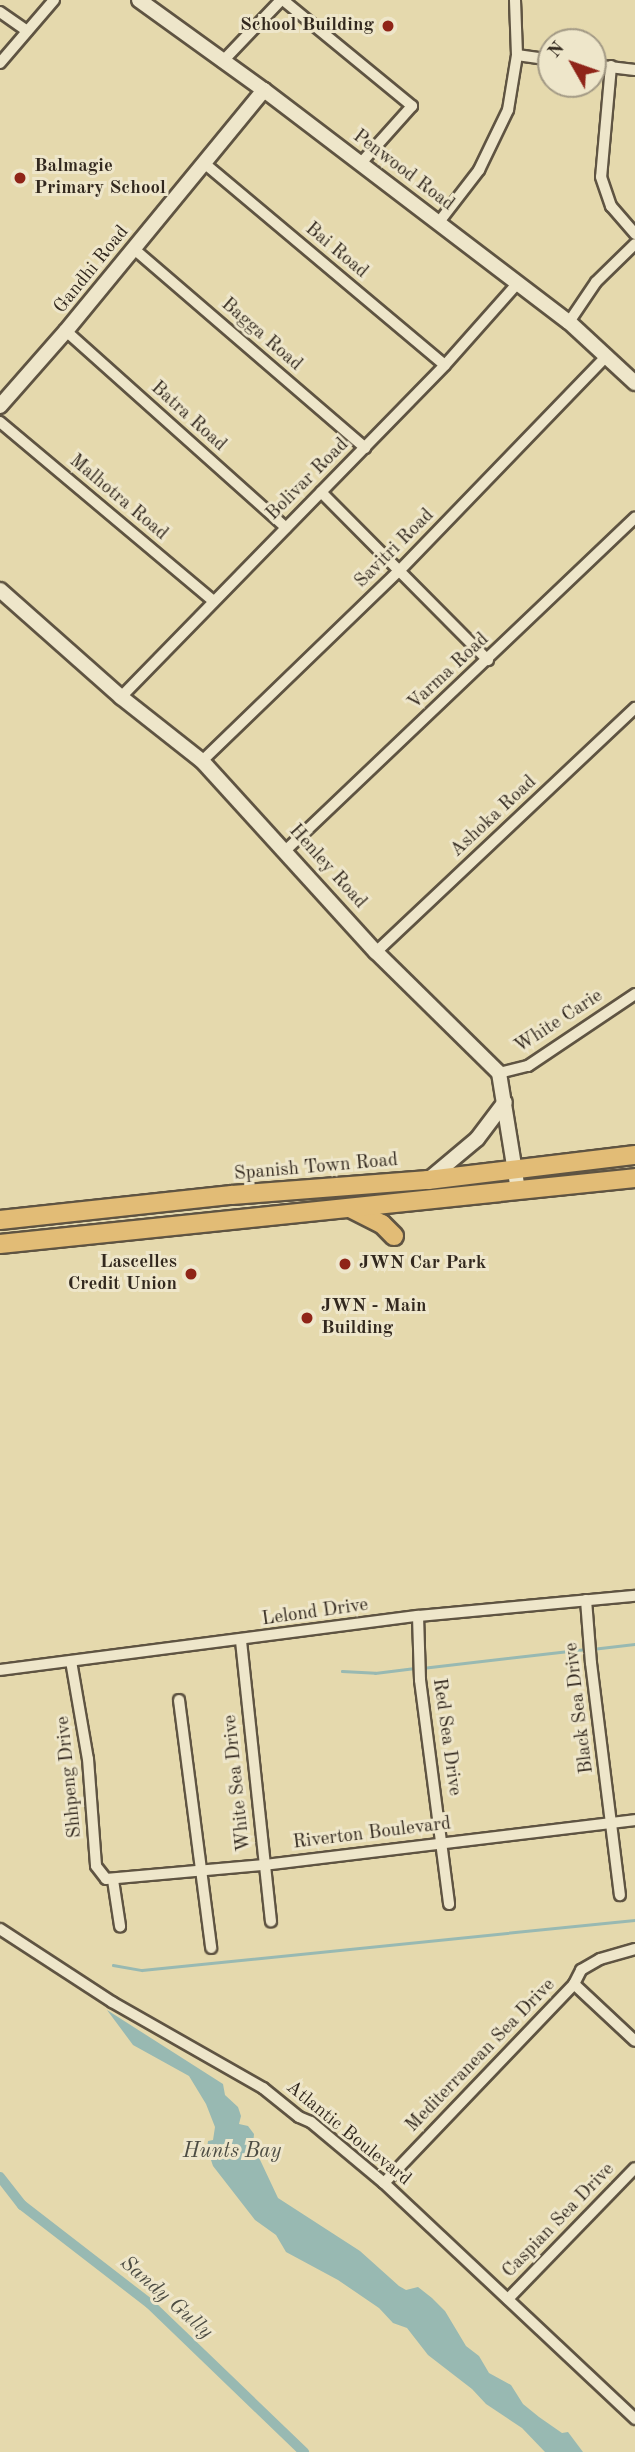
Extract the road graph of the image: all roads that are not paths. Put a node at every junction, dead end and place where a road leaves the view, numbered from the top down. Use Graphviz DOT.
graph roads {
  1 [pos="54,0"];
  2 [pos="282,0"];
  3 [pos="515,0"];
  4 [pos="148,3"];
  5 [pos="0,12"];
  6 [pos="27,31"];
  7 [pos="517,55"];
  8 [pos="537,58"];
  9 [pos="222,62"];
  10 [pos="0,63"];
  11 [pos="607,66"];
  12 [pos="611,66"];
  13 [pos="635,70"];
  14 [pos="264,90"];
  15 [pos="204,163"];
  16 [pos="361,163"];
  17 [pos="439,222"];
  18 [pos="635,234"];
  19 [pos="635,244"];
  20 [pos="134,249"];
  21 [pos="517,284"];
  22 [pos="569,322"];
  23 [pos="66,331"];
  24 [pos="607,356"];
  25 [pos="445,365"];
  26 [pos="635,383"];
  27 [pos="0,406"];
  28 [pos="0,422"];
  29 [pos="365,448"];
  30 [pos="321,492"];
  31 [pos="635,518"];
  32 [pos="286,528"];
  33 [pos="400,570"];
  34 [pos="0,590"];
  35 [pos="213,601"];
  36 [pos="488,660"];
  37 [pos="121,697"];
  38 [pos="635,708"];
  39 [pos="202,761"];
  40 [pos="286,850"];
  41 [pos="376,952"];
  42 [pos="635,994"];
  43 [pos="499,1073"];
  44 [pos="505,1102"];
  45 [pos="635,1155"];
  46 [pos="514,1167"];
  47 [pos="635,1178"];
  48 [pos="428,1180"];
  49 [pos="518,1190"];
  50 [pos="429,1199"];
  51 [pos="348,1207"];
  52 [pos="93,1209"];
  53 [pos="0,1220"];
  54 [pos="96,1233"];
  55 [pos="394,1236"];
  56 [pos="0,1244"];
  57 [pos="635,1596"];
  58 [pos="586,1600"];
  59 [pos="418,1616"];
  60 [pos="242,1640"];
  61 [pos="71,1661"];
  62 [pos="0,1670"];
  63 [pos="179,1700"];
  64 [pos="635,1820"];
  65 [pos="611,1821"];
  66 [pos="442,1844"];
  67 [pos="264,1865"];
  68 [pos="199,1871"];
  69 [pos="113,1880"];
  70 [pos="620,1895"];
  71 [pos="449,1904"];
  72 [pos="271,1921"];
  73 [pos="120,1926"];
  74 [pos="0,1929"];
  75 [pos="211,1948"];
  76 [pos="635,1949"];
  77 [pos="574,1984"];
  78 [pos="635,2041"];
  79 [pos="635,2168"];
  80 [pos="384,2183"];
  81 [pos="508,2299"];
  82 [pos="634,2417"];
  1 -- 6 [label="street"];
  2 -- 9 [label="street"];
  2 -- 16 [label="street"];
  3 -- 7 [label="street"];
  4 -- 9 [label="street, Penwood Road"];
  5 -- 6 [label="street"];
  6 -- 10 [label="street"];
  7 -- 8 [label="street"];
  7 -- 17 [label="street"];
  9 -- 14 [label="street, Penwood Road"];
  11 -- 12 [label="street"];
  12 -- 13 [label="street"];
  12 -- 18 [label="street"];
  14 -- 15 [label="street, Gandhi Road"];
  14 -- 16 [label="street, Penwood Road"];
  15 -- 20 [label="street, Gandhi Road"];
  15 -- 25 [label="street, Bai Road"];
  16 -- 17 [label="street, Penwood Road"];
  17 -- 21 [label="street, Penwood Road"];
  19 -- 22 [label="street"];
  20 -- 23 [label="street, Gandhi Road"];
  20 -- 29 [label="street, Bagga Road"];
  21 -- 22 [label="street, Penwood Road"];
  21 -- 25 [label="street, Bolivar Road"];
  22 -- 24 [label="street, Penwood Road"];
  23 -- 27 [label="street, Gandhi Road"];
  23 -- 32 [label="street, Batra Road"];
  24 -- 26 [label="street, Penwood Road"];
  24 -- 33 [label="street, Savitri Road"];
  25 -- 29 [label="street, Bolivar Road"];
  28 -- 35 [label="street, Malhotra Road"];
  29 -- 30 [label="street, Bolivar Road"];
  30 -- 32 [label="street, Bolivar Road"];
  30 -- 33 [label="street"];
  31 -- 36 [label="street, Varma Road"];
  32 -- 35 [label="street, Bolivar Road"];
  33 -- 36 [label="street"];
  33 -- 39 [label="street, Savitri Road"];
  34 -- 37 [label="street, Henley Road"];
  35 -- 37 [label="street, Bolivar Road"];
  36 -- 40 [label="street, Varma Road"];
  37 -- 39 [label="street, Henley Road"];
  38 -- 41 [label="street, Ashoka Road"];
  39 -- 40 [label="street, Henley Road"];
  40 -- 41 [label="street, Henley Road"];
  41 -- 43 [label="street, Henley Road"];
  42 -- 43 [label="street, White Carie"];
  43 -- 44 [label="street"];
  44 -- 46 [label="street"];
  44 -- 48 [label="street"];
  45 -- 46 [label="highway, Spanish Town Road"];
  46 -- 48 [label="highway, Spanish Town Road"];
  46 -- 49 [label="street"];
  47 -- 49 [label="highway"];
  48 -- 50 [label="street"];
  48 -- 52 [label="highway, Spanish Town Road"];
  49 -- 50 [label="highway"];
  50 -- 51 [label="highway"];
  51 -- 54 [label="highway"];
  51 -- 55 [label="highway"];
  52 -- 53 [label="highway, Spanish Town Road"];
  52 -- 54 [label="highway"];
  54 -- 56 [label="highway"];
  57 -- 58 [label="street, Lelond Drive"];
  58 -- 59 [label="street, Lelond Drive"];
  58 -- 65 [label="street, Black Sea Drive"];
  59 -- 60 [label="street, Lelond Drive"];
  59 -- 66 [label="street, Red Sea Drive"];
  60 -- 61 [label="street, Lelond Drive"];
  60 -- 67 [label="street, White Sea Drive"];
  61 -- 62 [label="street, Lelond Drive"];
  61 -- 69 [label="street, Shhpeng Drive"];
  63 -- 68 [label="street"];
  64 -- 65 [label="street, Riverton Boulevard"];
  65 -- 66 [label="street, Riverton Boulevard"];
  65 -- 70 [label="street, Black Sea Drive"];
  66 -- 67 [label="street, Riverton Boulevard"];
  66 -- 71 [label="street, Red Sea Drive"];
  67 -- 68 [label="street, Riverton Boulevard"];
  67 -- 72 [label="street, White Sea Drive"];
  68 -- 69 [label="street, Riverton Boulevard"];
  68 -- 75 [label="street"];
  69 -- 73 [label="street"];
  74 -- 80 [label="street, Atlantic Boulevard"];
  76 -- 77 [label="street, Mediterranean Sea Drive"];
  77 -- 78 [label="street"];
  77 -- 80 [label="street, Mediterranean Sea Drive"];
  79 -- 81 [label="street, Caspian Sea Drive"];
  80 -- 81 [label="street, Atlantic Boulevard"];
  81 -- 82 [label="street, Atlantic Boulevard"];
}
